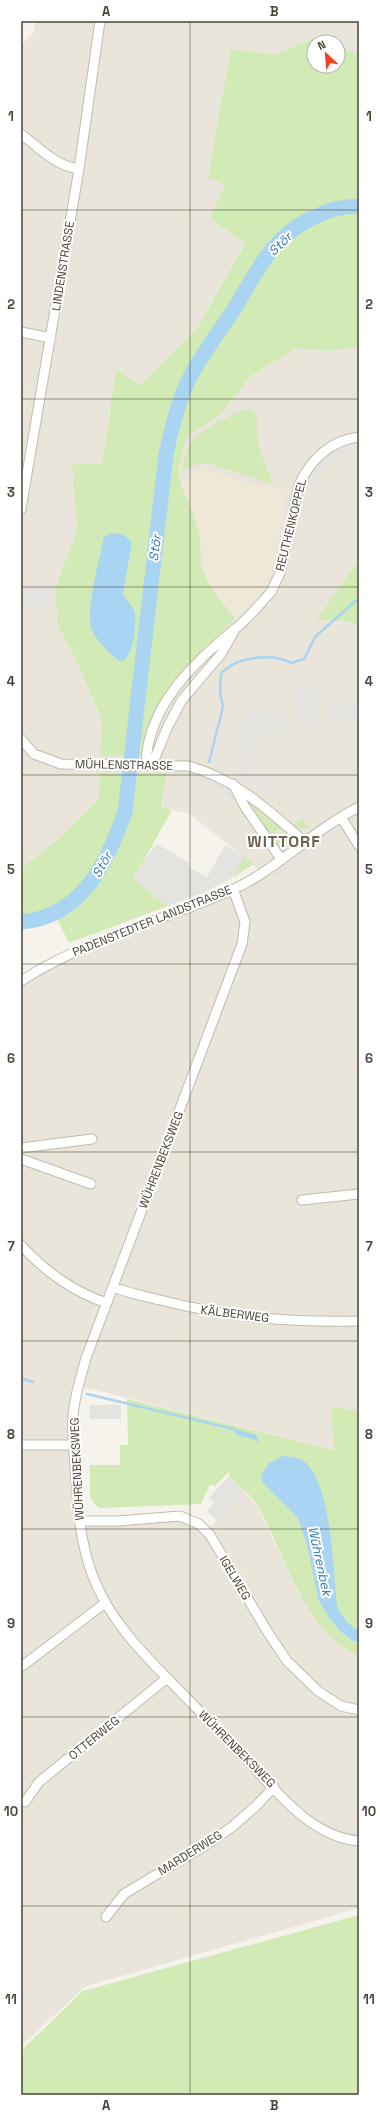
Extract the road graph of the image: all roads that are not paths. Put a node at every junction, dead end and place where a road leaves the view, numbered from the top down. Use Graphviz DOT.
graph roads {
  1 [pos="100,21"];
  2 [pos="21,134"];
  3 [pos="79,169"];
  4 [pos="21,332"];
  5 [pos="51,338"];
  6 [pos="359,437"];
  7 [pos="21,509"];
  8 [pos="236,629"];
  9 [pos="21,739"];
  10 [pos="146,765"];
  11 [pos="232,783"];
  12 [pos="359,807"];
  13 [pos="341,817"];
  14 [pos="304,842"];
  15 [pos="359,846"];
  16 [pos="281,859"];
  17 [pos="233,889"];
  18 [pos="21,981"];
  19 [pos="92,1139"];
  20 [pos="21,1148"];
  21 [pos="21,1159"];
  22 [pos="91,1184"];
  23 [pos="359,1194"];
  24 [pos="302,1200"];
  25 [pos="21,1245"];
  26 [pos="113,1287"];
  27 [pos="107,1303"];
  28 [pos="359,1320"];
  29 [pos="21,1445"];
  30 [pos="74,1445"];
  31 [pos="79,1521"];
  32 [pos="105,1603"];
  33 [pos="21,1667"];
  34 [pos="167,1678"];
  35 [pos="359,1710"];
  36 [pos="274,1787"];
  37 [pos="25,1802"];
  38 [pos="359,1841"];
  39 [pos="106,1917"];
  1 -- 3 [label="street, LINDENSTRASSE"];
  2 -- 3 [label="street"];
  3 -- 5 [label="street, LINDENSTRASSE"];
  4 -- 5 [label="street"];
  5 -- 7 [label="street, LINDENSTRASSE"];
  6 -- 8 [label="street, REUTHENKOPPEL"];
  8 -- 10 [label="street, REUTHENKOPPEL"];
  8 -- 10 [label="street, REUTHENKOPPEL"];
  9 -- 10 [label="street, MÜHLENSTRASSE"];
  10 -- 11 [label="street, MÜHLENSTRASSE"];
  11 -- 14 [label="street, MÜHLENSTRASSE"];
  11 -- 16 [label="street"];
  12 -- 13 [label="street"];
  13 -- 14 [label="street"];
  13 -- 15 [label="street"];
  14 -- 16 [label="street"];
  16 -- 17 [label="street, PADENSTEDTER LANDSTRASSE"];
  17 -- 18 [label="street, PADENSTEDTER LANDSTRASSE"];
  17 -- 26 [label="street, WÜHRENBEKSWEG"];
  19 -- 20 [label="street"];
  21 -- 22 [label="street"];
  23 -- 24 [label="street"];
  25 -- 27 [label="street"];
  26 -- 27 [label="street, WÜHRENBEKSWEG"];
  26 -- 28 [label="street, KÄLBERWEG"];
  27 -- 30 [label="street, WÜHRENBEKSWEG"];
  29 -- 30 [label="street"];
  30 -- 31 [label="street, WÜHRENBEKSWEG"];
  31 -- 32 [label="street, WÜHRENBEKSWEG"];
  31 -- 35 [label="street, IGELWEG"];
  32 -- 33 [label="street"];
  32 -- 34 [label="street, WÜHRENBEKSWEG"];
  34 -- 36 [label="street, WÜHRENBEKSWEG"];
  34 -- 37 [label="street, OTTERWEG"];
  36 -- 38 [label="street, WÜHRENBEKSWEG"];
  36 -- 39 [label="street, MARDERWEG"];
}
